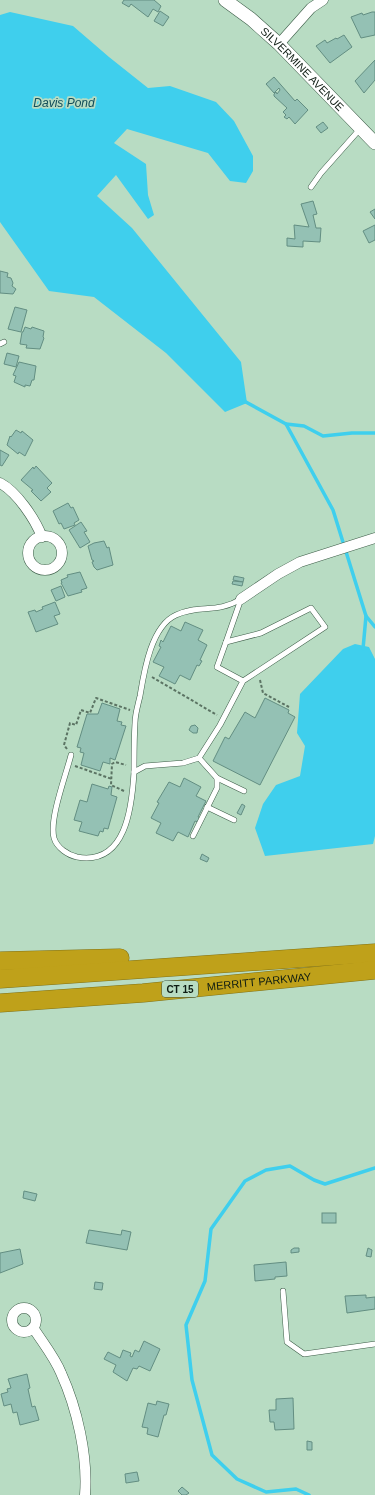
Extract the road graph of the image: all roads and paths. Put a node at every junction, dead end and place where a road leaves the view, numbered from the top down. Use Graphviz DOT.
graph roads {
  1 [pos="225,0"];
  2 [pos="323,0"];
  3 [pos="279,44"];
  4 [pos="361,128"];
  5 [pos="375,143"];
  6 [pos="311,187"];
  7 [pos="0,482"];
  8 [pos="42,537"];
  9 [pos="375,538"];
  10 [pos="241,599"];
  11 [pos="226,642"];
  12 [pos="257,671"];
  13 [pos="144,672"];
  14 [pos="243,681"];
  15 [pos="289,707"];
  16 [pos="136,713"];
  17 [pos="223,718"];
  18 [pos="71,755"];
  19 [pos="199,758"];
  20 [pos="68,764"];
  21 [pos="134,769"];
  22 [pos="217,778"];
  23 [pos="112,779"];
  24 [pos="244,791"];
  25 [pos="133,794"];
  26 [pos="208,807"];
  27 [pos="234,820"];
  28 [pos="193,836"];
  29 [pos="0,962"];
  30 [pos="240,962"];
  31 [pos="367,963"];
  32 [pos="0,978"];
  33 [pos="143,993"];
  34 [pos="0,1003"];
  35 [pos="0,1015"];
  36 [pos="283,1291"];
  37 [pos="34,1329"];
  38 [pos="375,1344"];
  39 [pos="85,1495"];
  1 -- 3 [label="street, SILVERMINE AVENUE"];
  2 -- 3 [label="street"];
  3 -- 4 [label="street, SILVERMINE AVENUE"];
  4 -- 5 [label="street, SILVERMINE AVENUE"];
  4 -- 6 [label="lane"];
  7 -- 8 [label="street"];
  9 -- 10 [label="street"];
  10 -- 11 [label="lane"];
  10 -- 13 [label="lane"];
  11 -- 12 [label="lane"];
  11 -- 14 [label="lane"];
  12 -- 14 [label="lane"];
  12 -- 15 [label="path"];
  13 -- 16 [label="lane"];
  13 -- 17 [label="path"];
  14 -- 17 [label="lane"];
  16 -- 18 [label="path"];
  16 -- 21 [label="lane"];
  17 -- 19 [label="lane"];
  18 -- 20 [label="lane"];
  19 -- 21 [label="lane"];
  19 -- 22 [label="lane"];
  20 -- 23 [label="path"];
  20 -- 25 [label="lane"];
  21 -- 23 [label="path"];
  21 -- 25 [label="lane"];
  22 -- 24 [label="lane"];
  22 -- 26 [label="lane"];
  23 -- 25 [label="path"];
  26 -- 27 [label="lane"];
  26 -- 28 [label="lane"];
  29 -- 30 [label="highway"];
  30 -- 31 [label="highway, MERRITT PARKWAY / CT 15"];
  30 -- 32 [label="highway, MERRITT PARKWAY / CT 15"];
  31 -- 33 [label="highway, MERRITT PARKWAY / CT 15"];
  33 -- 34 [label="highway, MERRITT PARKWAY / CT 15"];
  33 -- 35 [label="highway"];
  36 -- 38 [label="lane"];
  37 -- 39 [label="street"];
}
